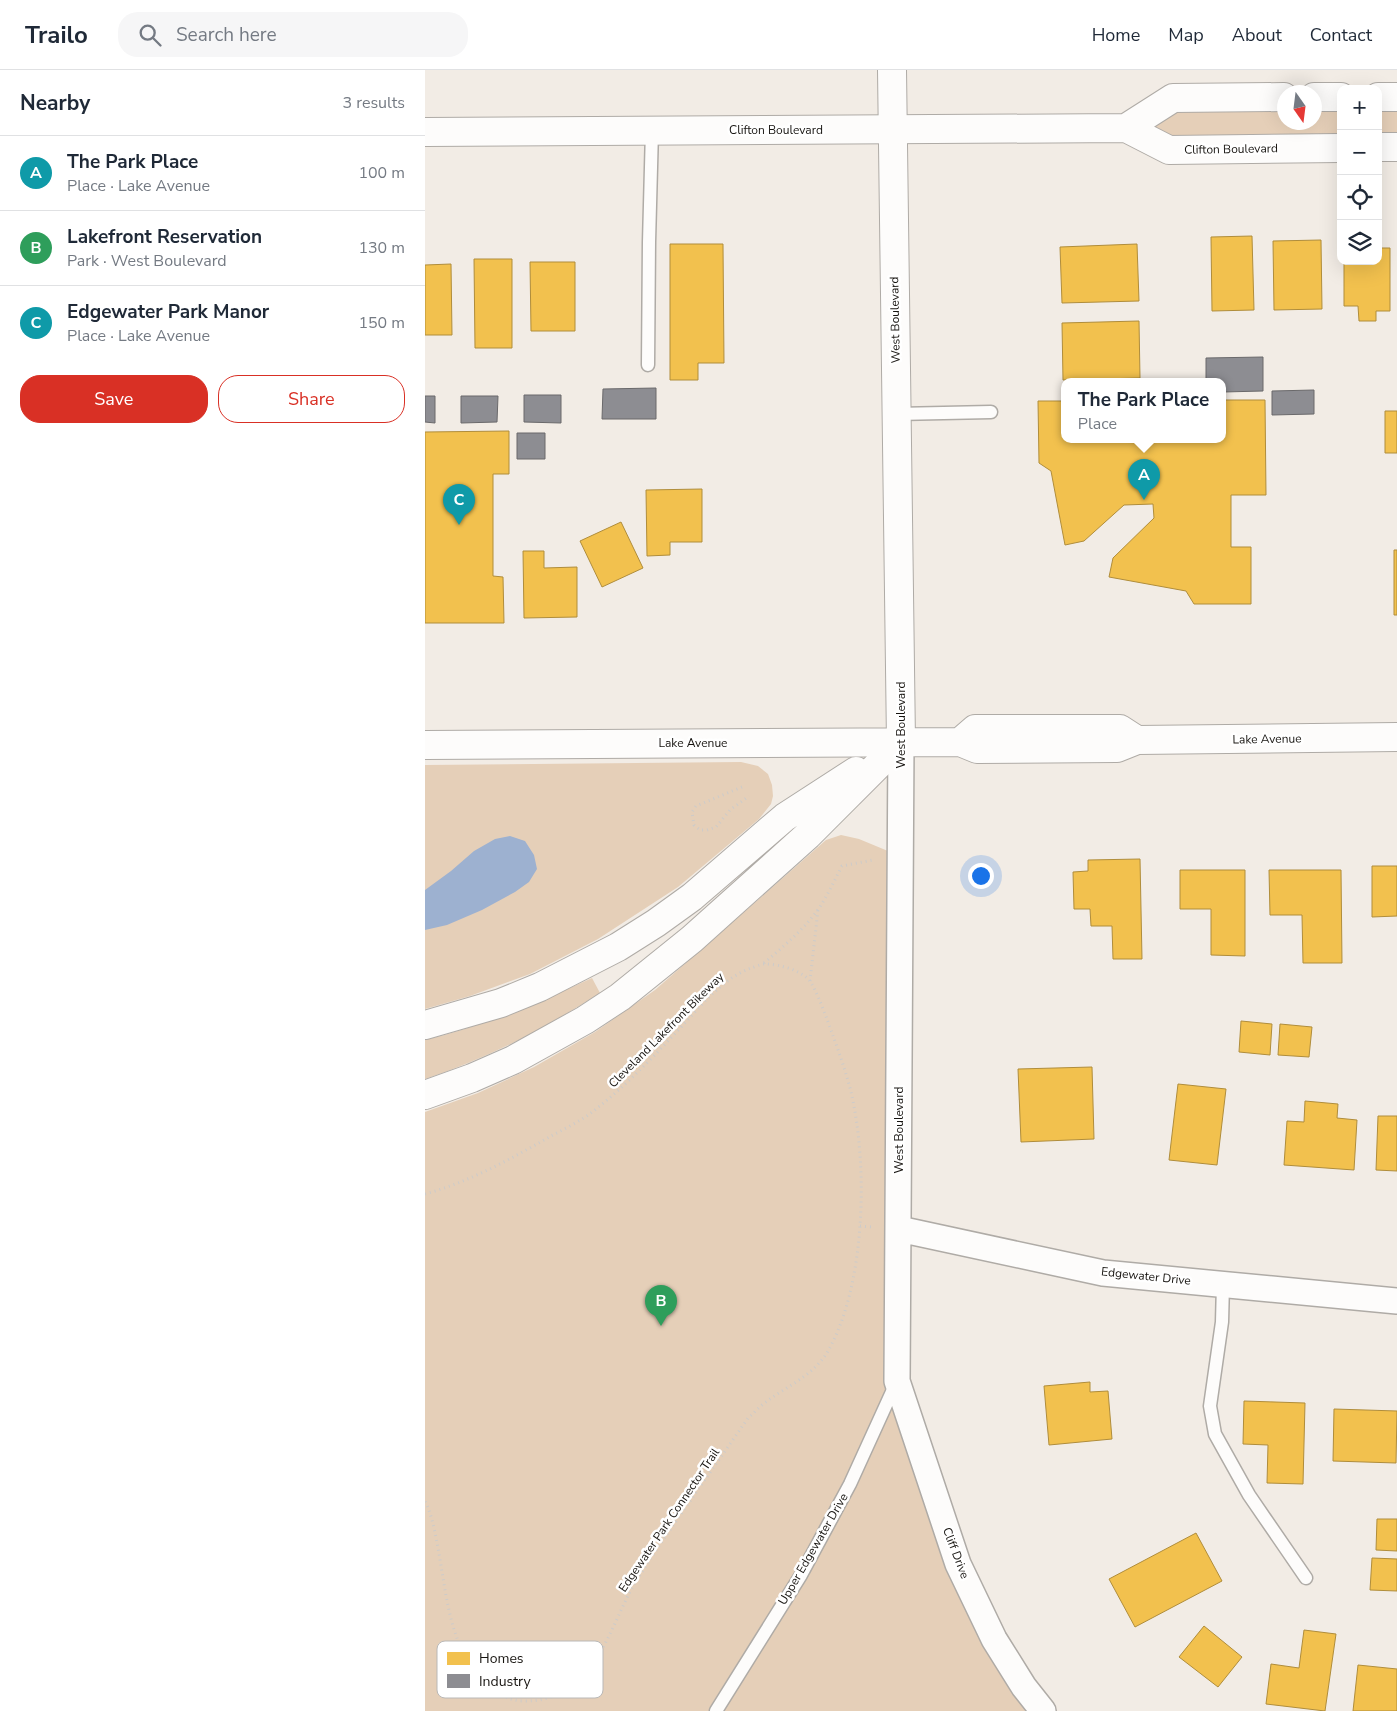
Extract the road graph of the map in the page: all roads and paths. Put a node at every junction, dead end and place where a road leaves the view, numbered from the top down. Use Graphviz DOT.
graph roads {
  1 [pos="892,70"];
  2 [pos="1322,97"];
  3 [pos="1337,97"];
  4 [pos="1382,97"];
  5 [pos="1397,97"];
  6 [pos="1277,98"];
  7 [pos="1126,128"];
  8 [pos="892,129"];
  9 [pos="652,130"];
  10 [pos="425,132"];
  11 [pos="1382,147"];
  12 [pos="1397,147"];
  13 [pos="1337,148"];
  14 [pos="648,365"];
  15 [pos="991,412"];
  16 [pos="896,414"];
  17 [pos="1397,737"];
  18 [pos="901,742"];
  19 [pos="425,745"];
  20 [pos="742,787"];
  21 [pos="749,796"];
  22 [pos="873,860"];
  23 [pos="818,909"];
  24 [pos="763,964"];
  25 [pos="810,981"];
  26 [pos="425,1025"];
  27 [pos="425,1095"];
  28 [pos="425,1194"];
  29 [pos="899,1229"];
  30 [pos="1223,1284"];
  31 [pos="1397,1301"];
  32 [pos="897,1381"];
  33 [pos="425,1500"];
  34 [pos="1306,1578"];
  35 [pos="458,1641"];
  36 [pos="603,1648"];
  37 [pos="510,1698"];
  38 [pos="547,1698"];
  39 [pos="716,1711"];
  40 [pos="1043,1711"];
  1 -- 8 [label="main road, West Boulevard"];
  2 -- 3 [label="main road"];
  4 -- 5 [label="main road"];
  6 -- 7 [label="main road"];
  7 -- 8 [label="main road, Clifton Boulevard"];
  7 -- 13 [label="main road, Clifton Boulevard"];
  8 -- 9 [label="main road, Clifton Boulevard"];
  8 -- 16 [label="main road, West Boulevard"];
  9 -- 10 [label="main road, Clifton Boulevard"];
  9 -- 14 [label="lane"];
  11 -- 12 [label="main road"];
  15 -- 16 [label="lane"];
  16 -- 18 [label="main road, West Boulevard"];
  17 -- 18 [label="main road, Lake Avenue"];
  18 -- 19 [label="main road, Lake Avenue"];
  18 -- 26 [label="main road"];
  18 -- 27 [label="main road"];
  18 -- 29 [label="street, West Boulevard"];
  20 -- 21 [label="path"];
  22 -- 23 [label="path, Cleveland Lakefront Bikeway"];
  23 -- 24 [label="path, Cleveland Lakefront Bikeway"];
  23 -- 25 [label="path"];
  24 -- 25 [label="path"];
  24 -- 28 [label="path, Cleveland Lakefront Bikeway"];
  25 -- 36 [label="path, Edgewater Park Connector Trail"];
  29 -- 30 [label="street, Edgewater Drive"];
  29 -- 32 [label="street, West Boulevard"];
  30 -- 31 [label="street, Edgewater Drive"];
  30 -- 34 [label="lane"];
  32 -- 39 [label="lane, Upper Edgewater Drive"];
  32 -- 40 [label="street, Cliff Drive"];
  33 -- 35 [label="path, Edgewater Park Connector Trail"];
  37 -- 38 [label="path, Edgewater Park Connector Trail"];
}
